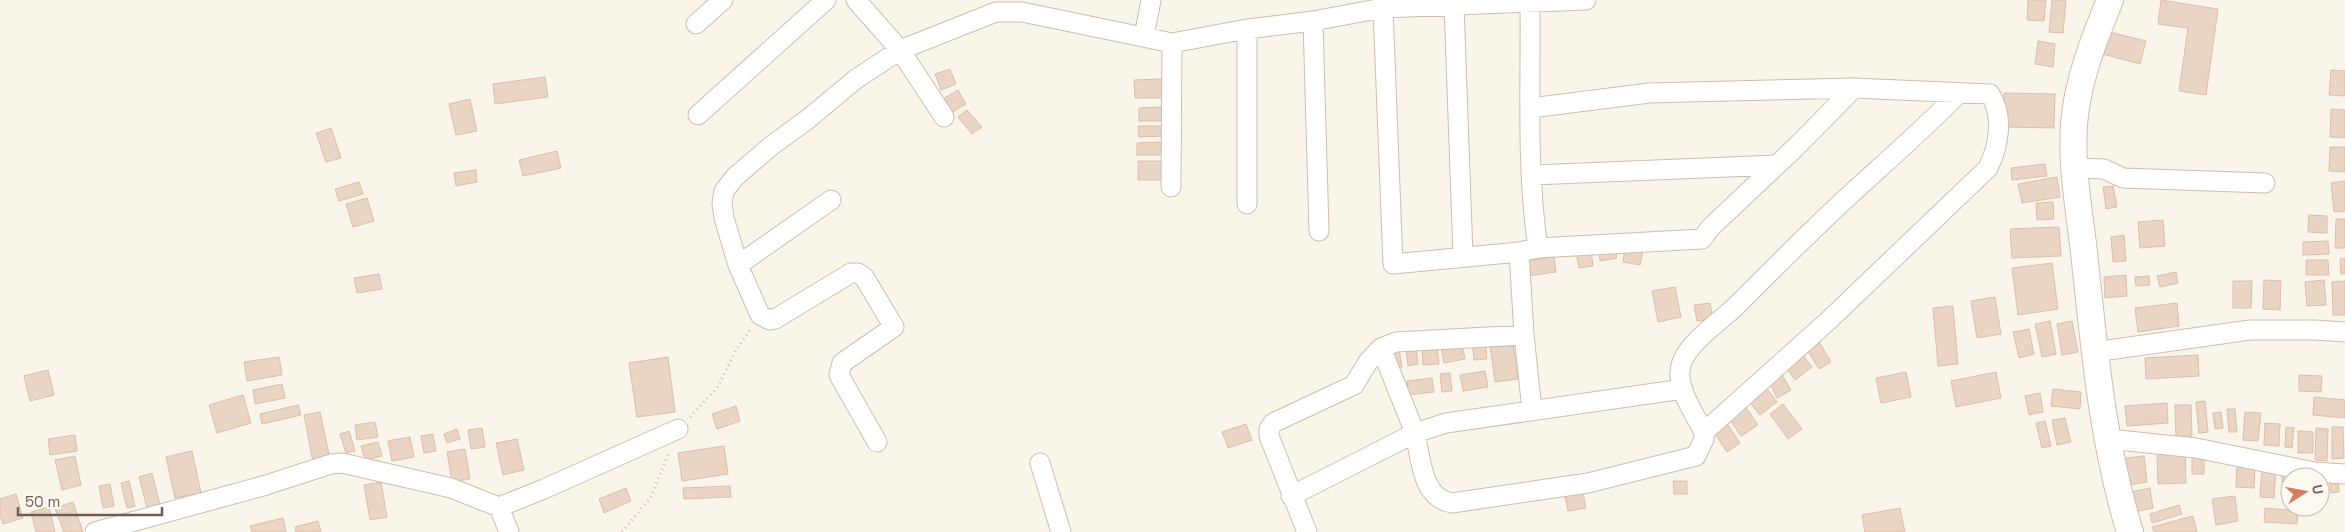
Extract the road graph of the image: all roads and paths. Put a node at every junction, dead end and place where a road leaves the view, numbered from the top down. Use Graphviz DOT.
graph roads {
  1 [pos="724,0"];
  2 [pos="826,0"];
  3 [pos="856,0"];
  4 [pos="1151,0"];
  5 [pos="1586,0"];
  6 [pos="2110,0"];
  7 [pos="1530,3"];
  8 [pos="1454,4"];
  9 [pos="1384,8"];
  10 [pos="1313,21"];
  11 [pos="696,24"];
  12 [pos="1247,29"];
  13 [pos="1144,37"];
  14 [pos="1172,43"];
  15 [pos="900,50"];
  16 [pos="1854,88"];
  17 [pos="1959,93"];
  18 [pos="1531,108"];
  19 [pos="698,115"];
  20 [pos="944,117"];
  21 [pos="1777,165"];
  22 [pos="2075,168"];
  23 [pos="1532,175"];
  24 [pos="2265,183"];
  25 [pos="1171,187"];
  26 [pos="830,200"];
  27 [pos="1247,204"];
  28 [pos="1319,231"];
  29 [pos="1538,248"];
  30 [pos="1519,252"];
  31 [pos="1463,256"];
  32 [pos="738,265"];
  33 [pos="2345,332"];
  34 [pos="1524,335"];
  35 [pos="1381,348"];
  36 [pos="2094,352"];
  37 [pos="1683,389"];
  38 [pos="1532,410"];
  39 [pos="678,429"];
  40 [pos="1704,432"];
  41 [pos="1415,433"];
  42 [pos="2108,439"];
  43 [pos="877,442"];
  44 [pos="1040,462"];
  45 [pos="2345,474"];
  46 [pos="1291,496"];
  47 [pos="499,507"];
  48 [pos="95,532"];
  49 [pos="509,532"];
  50 [pos="1061,532"];
  51 [pos="1307,532"];
  52 [pos="2130,532"];
  1 -- 11 [label="street"];
  2 -- 19 [label="street"];
  3 -- 15 [label="street"];
  4 -- 13 [label="street"];
  5 -- 7 [label="street"];
  6 -- 22 [label="street"];
  7 -- 8 [label="street"];
  7 -- 18 [label="street"];
  8 -- 9 [label="street"];
  8 -- 31 [label="street"];
  9 -- 10 [label="street"];
  9 -- 31 [label="street"];
  10 -- 12 [label="street"];
  10 -- 28 [label="street"];
  12 -- 14 [label="street"];
  12 -- 27 [label="street"];
  13 -- 14 [label="street"];
  13 -- 15 [label="street"];
  14 -- 25 [label="street"];
  15 -- 20 [label="street"];
  15 -- 32 [label="street"];
  16 -- 17 [label="street"];
  16 -- 18 [label="street"];
  16 -- 21 [label="street"];
  17 -- 37 [label="street"];
  17 -- 40 [label="street"];
  18 -- 23 [label="street"];
  21 -- 23 [label="street"];
  21 -- 29 [label="street"];
  22 -- 24 [label="street"];
  22 -- 36 [label="street"];
  23 -- 29 [label="street"];
  26 -- 32 [label="street"];
  29 -- 30 [label="street"];
  30 -- 31 [label="street"];
  30 -- 34 [label="street"];
  32 -- 43 [label="street"];
  33 -- 36 [label="street"];
  34 -- 35 [label="street"];
  34 -- 38 [label="street"];
  35 -- 41 [label="street"];
  35 -- 46 [label="street"];
  36 -- 42 [label="street"];
  37 -- 38 [label="street"];
  37 -- 40 [label="street"];
  38 -- 41 [label="street"];
  39 -- 47 [label="street"];
  40 -- 41 [label="street"];
  41 -- 46 [label="street"];
  42 -- 45 [label="street"];
  42 -- 52 [label="street"];
  44 -- 50 [label="street"];
  46 -- 51 [label="street"];
  47 -- 48 [label="street"];
  47 -- 49 [label="street"];
}
